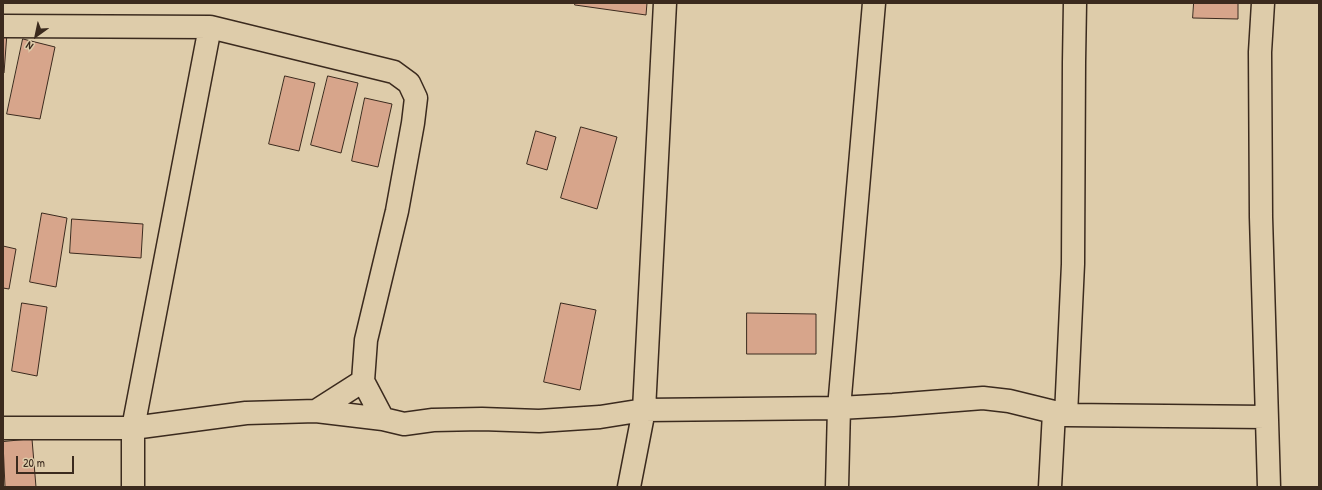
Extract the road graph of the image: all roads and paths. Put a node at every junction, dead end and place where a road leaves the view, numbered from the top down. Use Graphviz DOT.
graph roads {
  1 [pos="665,3"];
  2 [pos="874,3"];
  3 [pos="1075,3"];
  4 [pos="1263,3"];
  5 [pos="3,26"];
  6 [pos="210,27"];
  7 [pos="364,381"];
  8 [pos="839,408"];
  9 [pos="644,410"];
  10 [pos="316,411"];
  11 [pos="1060,414"];
  12 [pos="1266,417"];
  13 [pos="383,419"];
  14 [pos="3,428"];
  15 [pos="133,428"];
  16 [pos="133,487"];
  17 [pos="629,487"];
  18 [pos="837,487"];
  19 [pos="1050,487"];
  20 [pos="1269,487"];
  1 -- 9 [label="street"];
  2 -- 8 [label="street"];
  3 -- 11 [label="street"];
  4 -- 12 [label="street"];
  5 -- 6 [label="street"];
  6 -- 7 [label="street"];
  6 -- 15 [label="street"];
  7 -- 10 [label="street"];
  7 -- 13 [label="street"];
  8 -- 9 [label="street"];
  8 -- 11 [label="street"];
  8 -- 18 [label="street"];
  9 -- 13 [label="street"];
  9 -- 17 [label="street"];
  10 -- 13 [label="street"];
  10 -- 15 [label="street"];
  11 -- 12 [label="street"];
  11 -- 19 [label="street"];
  12 -- 20 [label="street"];
  14 -- 15 [label="street"];
  15 -- 16 [label="street"];
}
